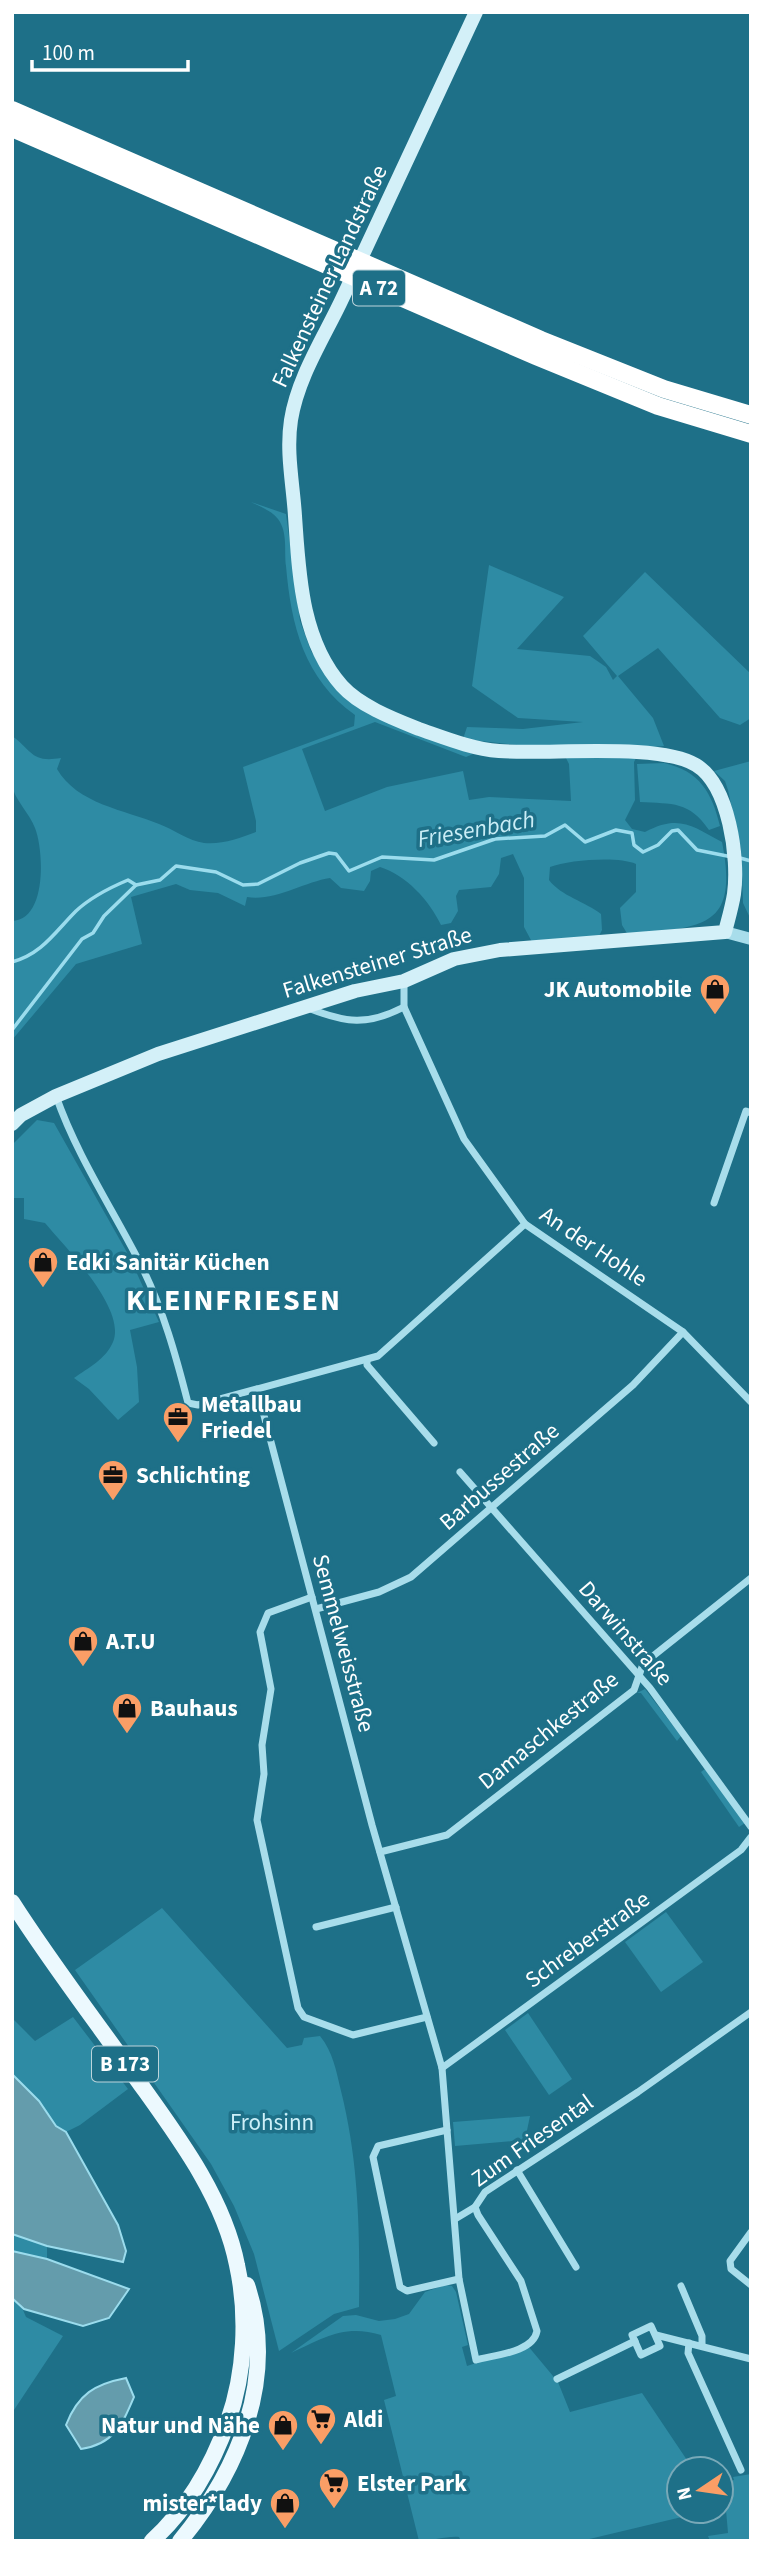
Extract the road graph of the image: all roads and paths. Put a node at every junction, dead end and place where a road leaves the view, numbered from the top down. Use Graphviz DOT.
graph roads {
  1 [pos="476,12"];
  2 [pos="12,110"];
  3 [pos="12,128"];
  4 [pos="751,415"];
  5 [pos="751,434"];
  6 [pos="725,932"];
  7 [pos="751,939"];
  8 [pos="404,981"];
  9 [pos="307,1007"];
  10 [pos="404,1007"];
  11 [pos="56,1096"];
  12 [pos="751,1113"];
  13 [pos="12,1124"];
  14 [pos="714,1203"];
  15 [pos="525,1224"];
  16 [pos="683,1332"];
  17 [pos="367,1360"];
  18 [pos="257,1389"];
  19 [pos="751,1402"];
  20 [pos="434,1443"];
  21 [pos="460,1472"];
  22 [pos="492,1508"];
  23 [pos="751,1578"];
  24 [pos="312,1597"];
  25 [pos="316,1609"];
  26 [pos="639,1678"];
  27 [pos="751,1827"];
  28 [pos="751,1837"];
  29 [pos="380,1852"];
  30 [pos="12,1902"];
  31 [pos="396,1907"];
  32 [pos="316,1927"];
  33 [pos="751,2012"];
  34 [pos="428,2017"];
  35 [pos="442,2068"];
  36 [pos="447,2130"];
  37 [pos="517,2170"];
  38 [pos="475,2207"];
  39 [pos="455,2219"];
  40 [pos="751,2232"];
  41 [pos="237,2264"];
  42 [pos="576,2267"];
  43 [pos="458,2279"];
  44 [pos="751,2285"];
  45 [pos="681,2286"];
  46 [pos="656,2335"];
  47 [pos="635,2341"];
  48 [pos="689,2343"];
  49 [pos="702,2346"];
  50 [pos="751,2359"];
  51 [pos="557,2379"];
  52 [pos="741,2470"];
  53 [pos="152,2541"];
  54 [pos="180,2541"];
  1 -- 6 [label="main road, Falkensteiner Landstraße"];
  2 -- 4 [label="highway, A 72"];
  3 -- 5 [label="highway, A 72"];
  6 -- 7 [label="street"];
  6 -- 8 [label="main road, Falkensteiner Straße"];
  8 -- 9 [label="main road, Falkensteiner Straße"];
  8 -- 10 [label="street, An der Hohle"];
  9 -- 10 [label="street"];
  9 -- 11 [label="main road, Falkensteiner Straße"];
  10 -- 15 [label="street, An der Hohle"];
  11 -- 13 [label="main road, Falkensteiner Straße"];
  11 -- 18 [label="street"];
  12 -- 14 [label="street"];
  15 -- 16 [label="street, An der Hohle"];
  15 -- 17 [label="street"];
  16 -- 19 [label="street, An der Hohle"];
  16 -- 22 [label="street, Barbussestraße"];
  17 -- 18 [label="street"];
  17 -- 20 [label="street"];
  18 -- 24 [label="street, Semmelweisstraße"];
  21 -- 22 [label="street, Darwinstraße"];
  22 -- 25 [label="street, Barbussestraße"];
  22 -- 26 [label="street, Darwinstraße"];
  23 -- 26 [label="street, Damaschkestraße"];
  24 -- 25 [label="street, Semmelweisstraße"];
  24 -- 34 [label="street"];
  25 -- 29 [label="street, Semmelweisstraße"];
  26 -- 27 [label="street, Darwinstraße"];
  26 -- 29 [label="street, Damaschkestraße"];
  28 -- 35 [label="street, Schreberstraße"];
  29 -- 31 [label="street, Semmelweisstraße"];
  30 -- 41 [label="main road, B 173"];
  31 -- 32 [label="street"];
  31 -- 34 [label="street, Semmelweisstraße"];
  33 -- 37 [label="street, Zum Friesental"];
  34 -- 35 [label="street, Semmelweisstraße"];
  35 -- 36 [label="street, Semmelweisstraße"];
  36 -- 39 [label="street, Semmelweisstraße"];
  36 -- 43 [label="street"];
  37 -- 38 [label="street, Zum Friesental"];
  37 -- 42 [label="street"];
  38 -- 39 [label="street, Zum Friesental"];
  38 -- 43 [label="street"];
  39 -- 43 [label="street"];
  40 -- 44 [label="street"];
  41 -- 53 [label="main road, B 173"];
  41 -- 54 [label="main road, B 173"];
  45 -- 49 [label="street"];
  46 -- 47 [label="street"];
  46 -- 47 [label="street"];
  46 -- 48 [label="street"];
  47 -- 51 [label="street"];
  48 -- 49 [label="street"];
  48 -- 52 [label="street"];
  49 -- 50 [label="street"];
}
